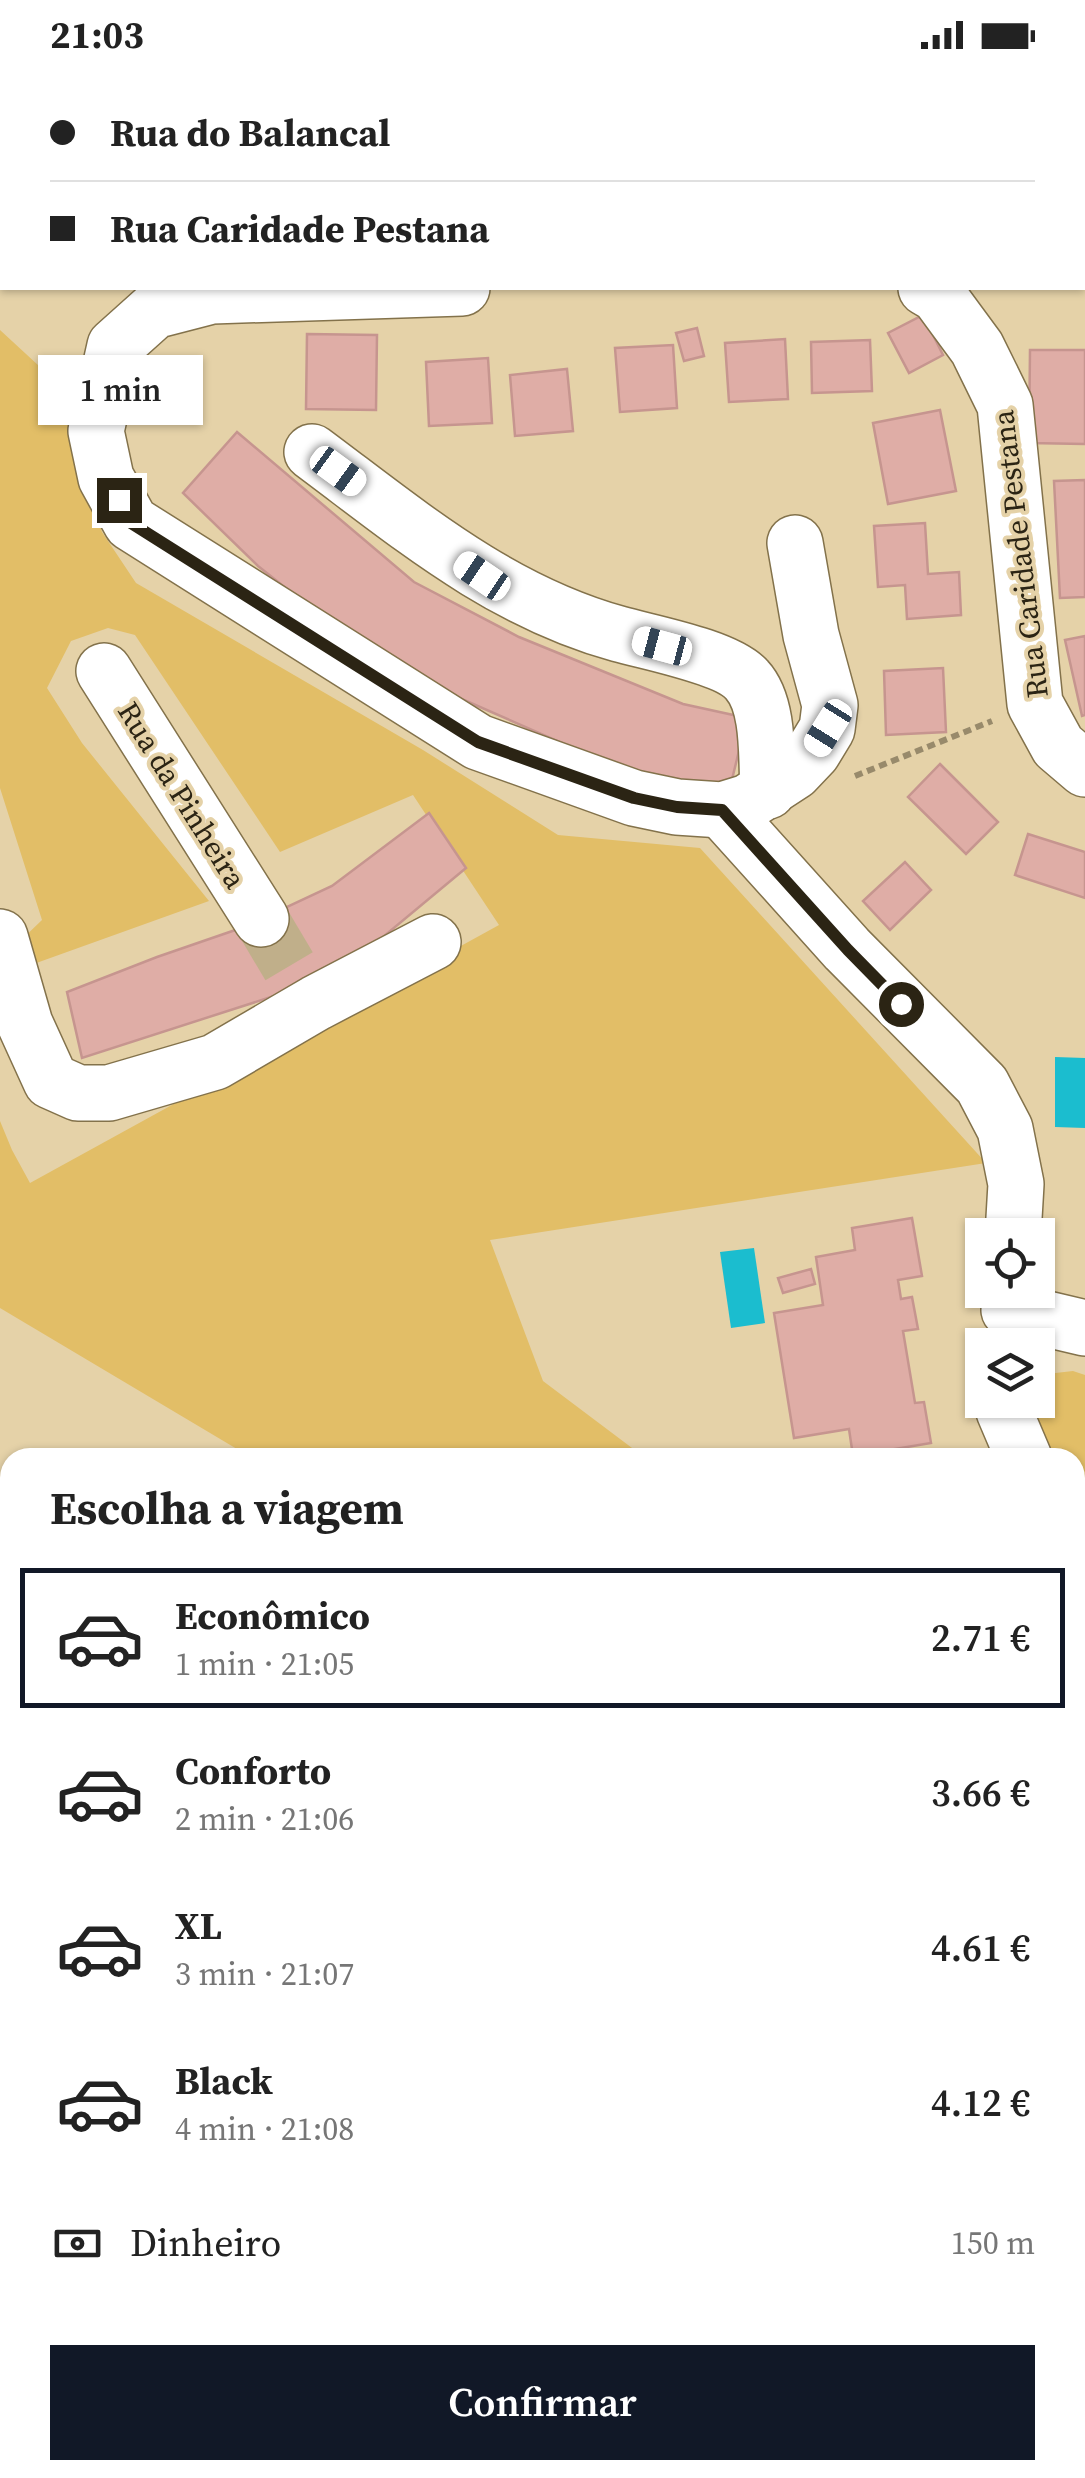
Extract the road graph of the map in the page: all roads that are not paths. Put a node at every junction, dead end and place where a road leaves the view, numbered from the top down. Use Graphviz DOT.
graph roads {
  1 [pos="400,290"];
  2 [pos="929,290"];
  3 [pos="312,452"];
  4 [pos="795,544"];
  5 [pos="104,671"];
  6 [pos="1085,769"];
  7 [pos="761,791"];
  8 [pos="261,920"];
  9 [pos="0,937"];
  10 [pos="433,942"];
  11 [pos="1015,1218"];
  12 [pos="1008,1315"];
  13 [pos="1085,1328"];
  14 [pos="1007,1418"];
  15 [pos="1020,1448"];
  1 -- 7 [label="street"];
  2 -- 6 [label="street, Rua Caridade Pestana"];
  3 -- 7 [label="street"];
  4 -- 7 [label="street"];
  5 -- 8 [label="street, Rua da Pinheira"];
  7 -- 11 [label="street"];
  9 -- 10 [label="street"];
  12 -- 13 [label="street"];
  14 -- 15 [label="street"];
}
